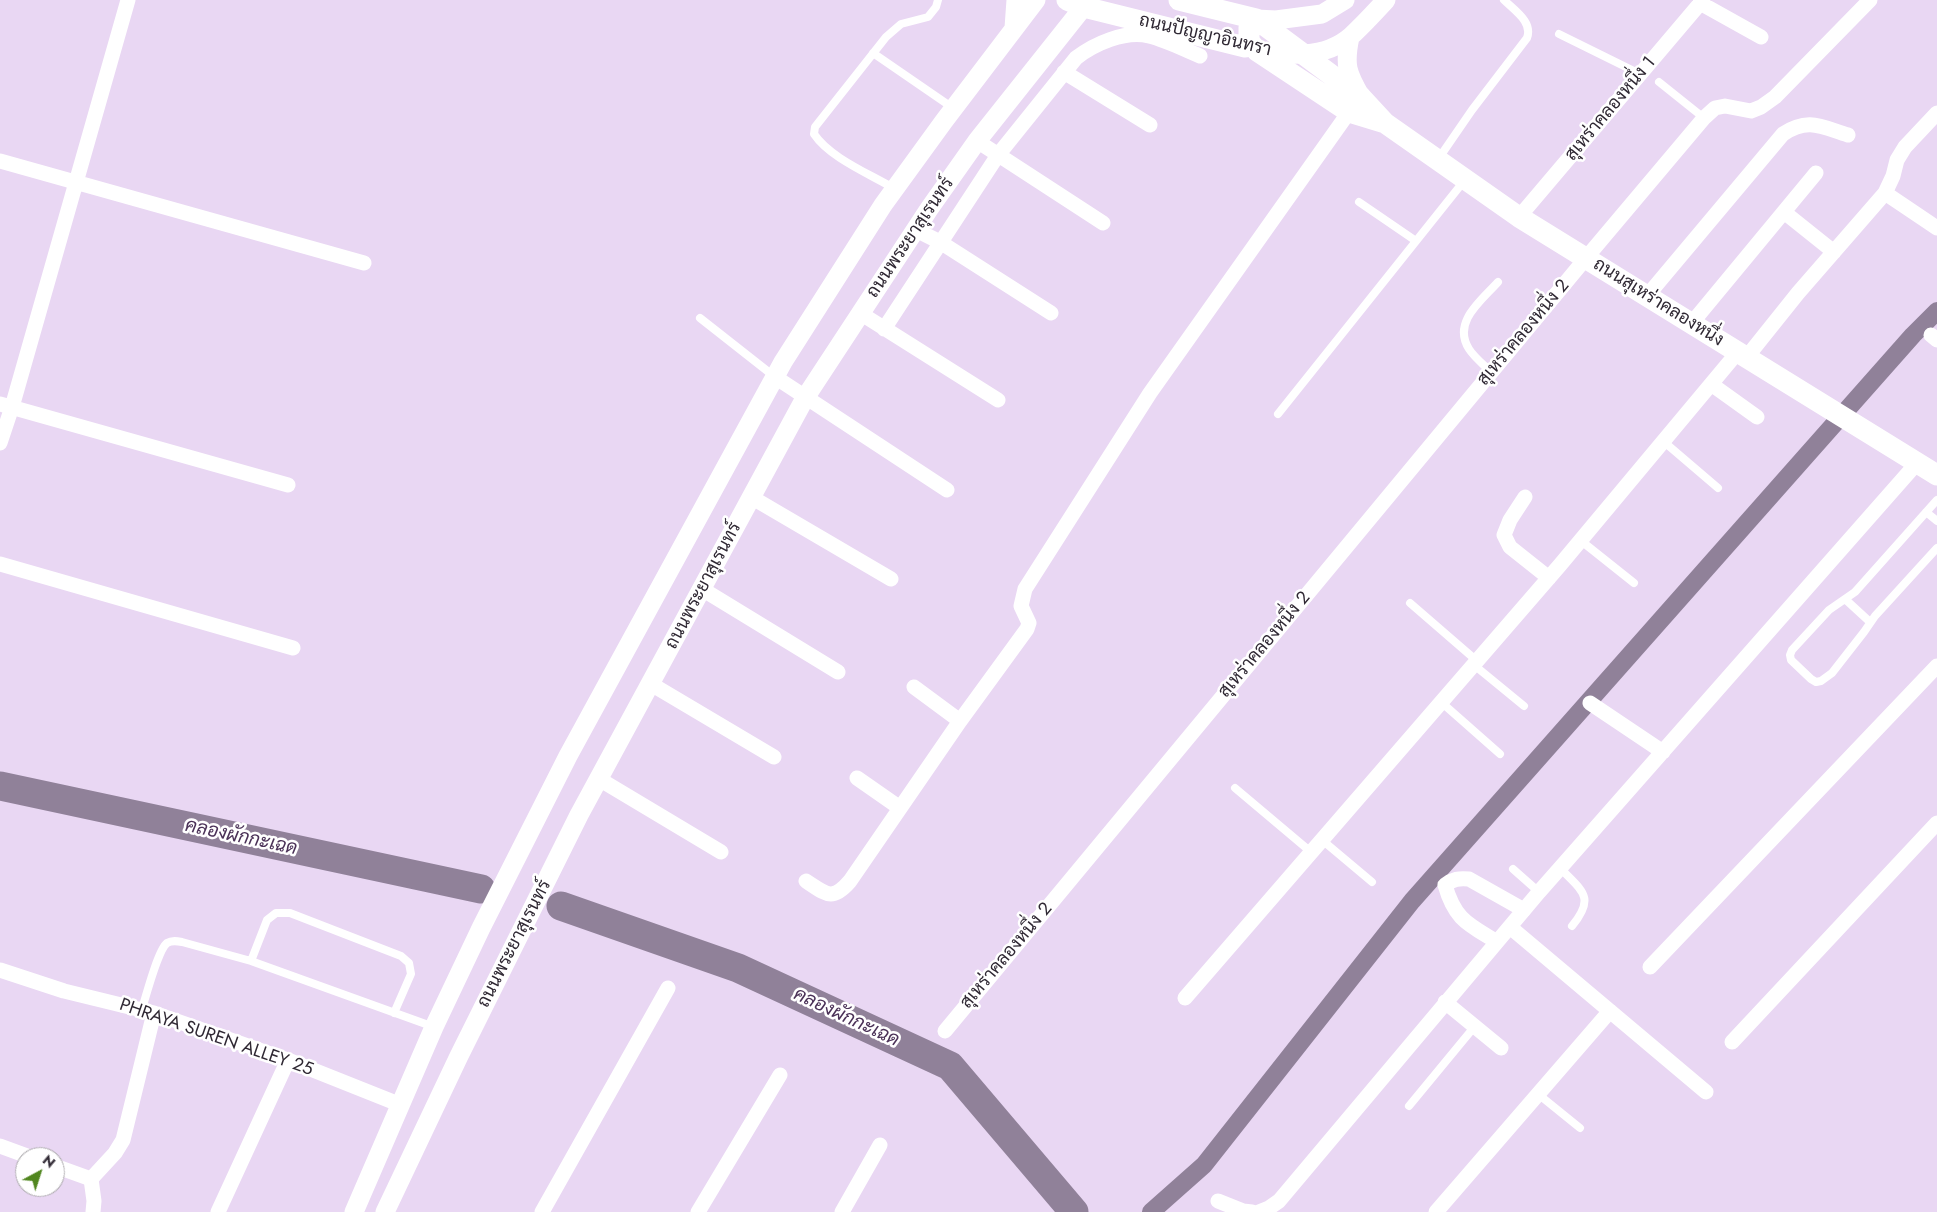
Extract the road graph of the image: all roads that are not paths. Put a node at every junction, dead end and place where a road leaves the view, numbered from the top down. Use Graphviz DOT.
graph roads {
  1 [pos="128,0"];
  2 [pos="938,0"];
  3 [pos="1016,0"];
  4 [pos="1036,0"];
  5 [pos="1179,0"];
  6 [pos="1346,0"];
  7 [pos="1386,0"];
  8 [pos="1504,0"];
  9 [pos="1870,0"];
  10 [pos="1702,1"];
  11 [pos="1080,2"];
  12 [pos="1218,5"];
  13 [pos="1256,19"];
  14 [pos="1014,28"];
  15 [pos="1559,34"];
  16 [pos="1350,37"];
  17 [pos="1761,37"];
  18 [pos="1251,49"];
  19 [pos="873,53"];
  20 [pos="1303,55"];
  21 [pos="1200,56"];
  22 [pos="1064,72"];
  23 [pos="1640,74"];
  24 [pos="1659,82"];
  25 [pos="1355,104"];
  26 [pos="953,108"];
  27 [pos="1937,113"];
  28 [pos="1704,118"];
  29 [pos="1150,125"];
  30 [pos="1848,135"];
  31 [pos="977,140"];
  32 [pos="998,155"];
  33 [pos="1438,160"];
  34 [pos="0,161"];
  35 [pos="1816,173"];
  36 [pos="1465,179"];
  37 [pos="77,183"];
  38 [pos="895,189"];
  39 [pos="1885,194"];
  40 [pos="1359,202"];
  41 [pos="1784,212"];
  42 [pos="1520,217"];
  43 [pos="1104,223"];
  44 [pos="1937,228"];
  45 [pos="916,230"];
  46 [pos="1416,241"];
  47 [pos="940,242"];
  48 [pos="1834,252"];
  49 [pos="1586,258"];
  50 [pos="364,263"];
  51 [pos="1498,282"];
  52 [pos="1647,296"];
  53 [pos="860,313"];
  54 [pos="1051,313"];
  55 [pos="700,318"];
  56 [pos="1691,324"];
  57 [pos="884,329"];
  58 [pos="1742,356"];
  59 [pos="1491,372"];
  60 [pos="775,377"];
  61 [pos="1711,384"];
  62 [pos="805,398"];
  63 [pos="998,400"];
  64 [pos="6,405"];
  65 [pos="1278,414"];
  66 [pos="1757,418"];
  67 [pos="1663,442"];
  68 [pos="0,443"];
  69 [pos="1917,463"];
  70 [pos="1937,475"];
  71 [pos="288,485"];
  72 [pos="1718,488"];
  73 [pos="947,490"];
  74 [pos="1525,496"];
  75 [pos="751,497"];
  76 [pos="1937,500"];
  77 [pos="1926,512"];
  78 [pos="1937,521"];
  79 [pos="1580,540"];
  80 [pos="1937,548"];
  81 [pos="0,564"];
  82 [pos="1549,578"];
  83 [pos="892,579"];
  84 [pos="1634,583"];
  85 [pos="702,590"];
  86 [pos="1845,599"];
  87 [pos="1410,603"];
  88 [pos="1870,622"];
  89 [pos="293,648"];
  90 [pos="1475,663"];
  91 [pos="1937,666"];
  92 [pos="838,672"];
  93 [pos="651,684"];
  94 [pos="914,687"];
  95 [pos="1441,702"];
  96 [pos="1590,704"];
  97 [pos="1524,706"];
  98 [pos="960,720"];
  99 [pos="1662,752"];
  100 [pos="1500,754"];
  101 [pos="774,757"];
  102 [pos="599,778"];
  103 [pos="857,778"];
  104 [pos="1235,788"];
  105 [pos="900,808"];
  106 [pos="1937,823"];
  107 [pos="1322,840"];
  108 [pos="721,852"];
  109 [pos="1311,852"];
  110 [pos="1560,868"];
  111 [pos="1513,870"];
  112 [pos="806,881"];
  113 [pos="1372,882"];
  114 [pos="1539,892"];
  115 [pos="1524,910"];
  116 [pos="1572,926"];
  117 [pos="1510,927"];
  118 [pos="1497,942"];
  119 [pos="251,960"];
  120 [pos="1650,967"];
  121 [pos="0,970"];
  122 [pos="668,988"];
  123 [pos="1185,998"];
  124 [pos="1446,1002"];
  125 [pos="1610,1010"];
  126 [pos="148,1011"];
  127 [pos="394,1013"];
  128 [pos="1475,1026"];
  129 [pos="434,1027"];
  130 [pos="945,1031"];
  131 [pos="1732,1042"];
  132 [pos="1501,1048"];
  133 [pos="288,1060"];
  134 [pos="780,1075"];
  135 [pos="1706,1092"];
  136 [pos="1538,1094"];
  137 [pos="401,1105"];
  138 [pos="1409,1106"];
  139 [pos="1580,1128"];
  140 [pos="880,1145"];
  141 [pos="0,1146"];
  142 [pos="15,1152"];
  143 [pos="65,1170"];
  144 [pos="91,1179"];
  145 [pos="1218,1201"];
  146 [pos="1278,1208"];
  147 [pos="93,1212"];
  148 [pos="218,1212"];
  149 [pos="354,1212"];
  150 [pos="385,1212"];
  151 [pos="542,1212"];
  152 [pos="698,1212"];
  153 [pos="842,1212"];
  154 [pos="1252,1212"];
  155 [pos="1259,1212"];
  156 [pos="1436,1212"];
  1 -- 37 [label="street"];
  2 -- 19 [label="lane"];
  3 -- 14 [label="street"];
  4 -- 14 [label="street, ถนนพระยาสุเรนทร์"];
  5 -- 12 [label="main road, ถนนปัญญาอินทรา"];
  6 -- 13 [label="street, ถนนปัญญาอินทรา"];
  7 -- 16 [label="street, ถนนปัญญาอินทรา"];
  8 -- 33 [label="lane"];
  9 -- 28 [label="street"];
  10 -- 17 [label="street"];
  10 -- 23 [label="street, สุเหร่าคลองหนึ่ง 1"];
  11 -- 18 [label="main road, ถนนปัญญาอินทรา"];
  11 -- 31 [label="street, ถนนพระยาสุเรนทร์"];
  12 -- 13 [label="main road, ถนนปัญญาอินทรา"];
  13 -- 18 [label="main road"];
  13 -- 20 [label="main road, ถนนสุเหร่าคลองหนึ่ง"];
  14 -- 26 [label="street, ถนนพระยาสุเรนทร์"];
  15 -- 23 [label="lane"];
  16 -- 20 [label="street, ถนนปัญญาอินทรา"];
  16 -- 25 [label="street"];
  18 -- 20 [label="street, ถนนปัญญาอินทรา"];
  18 -- 25 [label="main road, ถนนสุเหร่าคลองหนึ่ง"];
  19 -- 26 [label="lane"];
  19 -- 38 [label="lane"];
  20 -- 25 [label="main road, ถนนสุเหร่าคลองหนึ่ง"];
  21 -- 22 [label="street"];
  22 -- 29 [label="street"];
  22 -- 32 [label="street"];
  23 -- 42 [label="street, สุเหร่าคลองหนึ่ง 1"];
  24 -- 28 [label="lane"];
  25 -- 33 [label="main road, ถนนสุเหร่าคลองหนึ่ง"];
  25 -- 98 [label="street"];
  26 -- 38 [label="street, ถนนพระยาสุเรนทร์"];
  27 -- 39 [label="street"];
  28 -- 49 [label="street, สุเหร่าคลองหนึ่ง 2"];
  30 -- 52 [label="street"];
  31 -- 32 [label="street"];
  31 -- 45 [label="street, ถนนพระยาสุเรนทร์"];
  32 -- 43 [label="street"];
  32 -- 47 [label="street"];
  33 -- 36 [label="main road, ถนนสุเหร่าคลองหนึ่ง"];
  34 -- 37 [label="street"];
  35 -- 41 [label="street"];
  36 -- 42 [label="main road, ถนนสุเหร่าคลองหนึ่ง"];
  36 -- 46 [label="lane"];
  37 -- 50 [label="street"];
  37 -- 64 [label="street"];
  38 -- 60 [label="street, ถนนพระยาสุเรนทร์"];
  39 -- 44 [label="street"];
  39 -- 48 [label="street"];
  40 -- 46 [label="lane"];
  41 -- 48 [label="street"];
  41 -- 56 [label="street"];
  42 -- 49 [label="main road, ถนนสุเหร่าคลองหนึ่ง"];
  45 -- 47 [label="street"];
  45 -- 53 [label="street, ถนนพระยาสุเรนทร์"];
  46 -- 65 [label="lane"];
  47 -- 54 [label="street"];
  47 -- 57 [label="street"];
  48 -- 58 [label="street"];
  49 -- 52 [label="main road, ถนนสุเหร่าคลองหนึ่ง"];
  49 -- 59 [label="street, สุเหร่าคลองหนึ่ง 2"];
  51 -- 59 [label="lane"];
  52 -- 56 [label="main road, ถนนสุเหร่าคลองหนึ่ง"];
  53 -- 57 [label="street"];
  53 -- 62 [label="street, ถนนพระยาสุเรนทร์"];
  55 -- 60 [label="lane"];
  56 -- 58 [label="main road, ถนนสุเหร่าคลองหนึ่ง"];
  57 -- 63 [label="street"];
  58 -- 61 [label="street"];
  58 -- 69 [label="main road, ถนนสุเหร่าคลองหนึ่ง"];
  59 -- 130 [label="street, สุเหร่าคลองหนึ่ง 2"];
  60 -- 62 [label="street"];
  60 -- 129 [label="street, ถนนพระยาสุเรนทร์"];
  61 -- 66 [label="street"];
  61 -- 67 [label="street"];
  62 -- 73 [label="street"];
  62 -- 75 [label="street, ถนนพระยาสุเรนทร์"];
  64 -- 68 [label="street"];
  64 -- 71 [label="street"];
  67 -- 72 [label="lane"];
  67 -- 79 [label="street"];
  69 -- 70 [label="main road, ถนนสุเหร่าคลองหนึ่ง"];
  69 -- 99 [label="street"];
  74 -- 82 [label="street"];
  75 -- 83 [label="street"];
  75 -- 85 [label="street, ถนนพระยาสุเรนทร์"];
  76 -- 77 [label="lane"];
  77 -- 78 [label="lane"];
  77 -- 86 [label="lane"];
  79 -- 82 [label="street"];
  79 -- 84 [label="lane"];
  80 -- 88 [label="lane"];
  81 -- 89 [label="street"];
  82 -- 90 [label="street"];
  85 -- 92 [label="street"];
  85 -- 93 [label="street, ถนนพระยาสุเรนทร์"];
  86 -- 88 [label="lane"];
  86 -- 88 [label="lane"];
  87 -- 90 [label="lane"];
  90 -- 95 [label="street"];
  90 -- 97 [label="lane"];
  91 -- 120 [label="street"];
  93 -- 101 [label="street"];
  93 -- 102 [label="street, ถนนพระยาสุเรนทร์"];
  94 -- 98 [label="street"];
  95 -- 100 [label="lane"];
  95 -- 107 [label="street"];
  96 -- 99 [label="street"];
  98 -- 105 [label="street"];
  99 -- 110 [label="street"];
  102 -- 108 [label="street"];
  102 -- 150 [label="street, ถนนพระยาสุเรนทร์"];
  103 -- 105 [label="street"];
  104 -- 109 [label="lane"];
  105 -- 112 [label="street"];
  106 -- 131 [label="street"];
  107 -- 109 [label="street"];
  107 -- 113 [label="lane"];
  109 -- 123 [label="street"];
  110 -- 114 [label="street"];
  110 -- 116 [label="lane"];
  111 -- 114 [label="lane"];
  114 -- 115 [label="street"];
  115 -- 117 [label="street"];
  115 -- 118 [label="street"];
  117 -- 118 [label="street"];
  117 -- 125 [label="street"];
  118 -- 124 [label="street"];
  119 -- 126 [label="lane"];
  119 -- 127 [label="lane"];
  119 -- 127 [label="lane"];
  121 -- 126 [label="street, PHRAYA SUREN ALLEY 25"];
  122 -- 151 [label="street"];
  124 -- 128 [label="street"];
  124 -- 146 [label="street"];
  125 -- 135 [label="street"];
  125 -- 136 [label="street"];
  126 -- 133 [label="street, PHRAYA SUREN ALLEY 25"];
  126 -- 144 [label="street"];
  127 -- 129 [label="lane"];
  128 -- 132 [label="street"];
  128 -- 138 [label="lane"];
  129 -- 137 [label="street, ถนนพระยาสุเรนทร์"];
  133 -- 137 [label="street, PHRAYA SUREN ALLEY 25"];
  133 -- 148 [label="street"];
  134 -- 152 [label="street"];
  136 -- 139 [label="lane"];
  136 -- 156 [label="street"];
  137 -- 149 [label="street, ถนนพระยาสุเรนทร์"];
  140 -- 153 [label="street"];
  141 -- 142 [label="street"];
  143 -- 144 [label="street"];
  144 -- 147 [label="street"];
  145 -- 154 [label="street"];
  146 -- 155 [label="street"];
}
